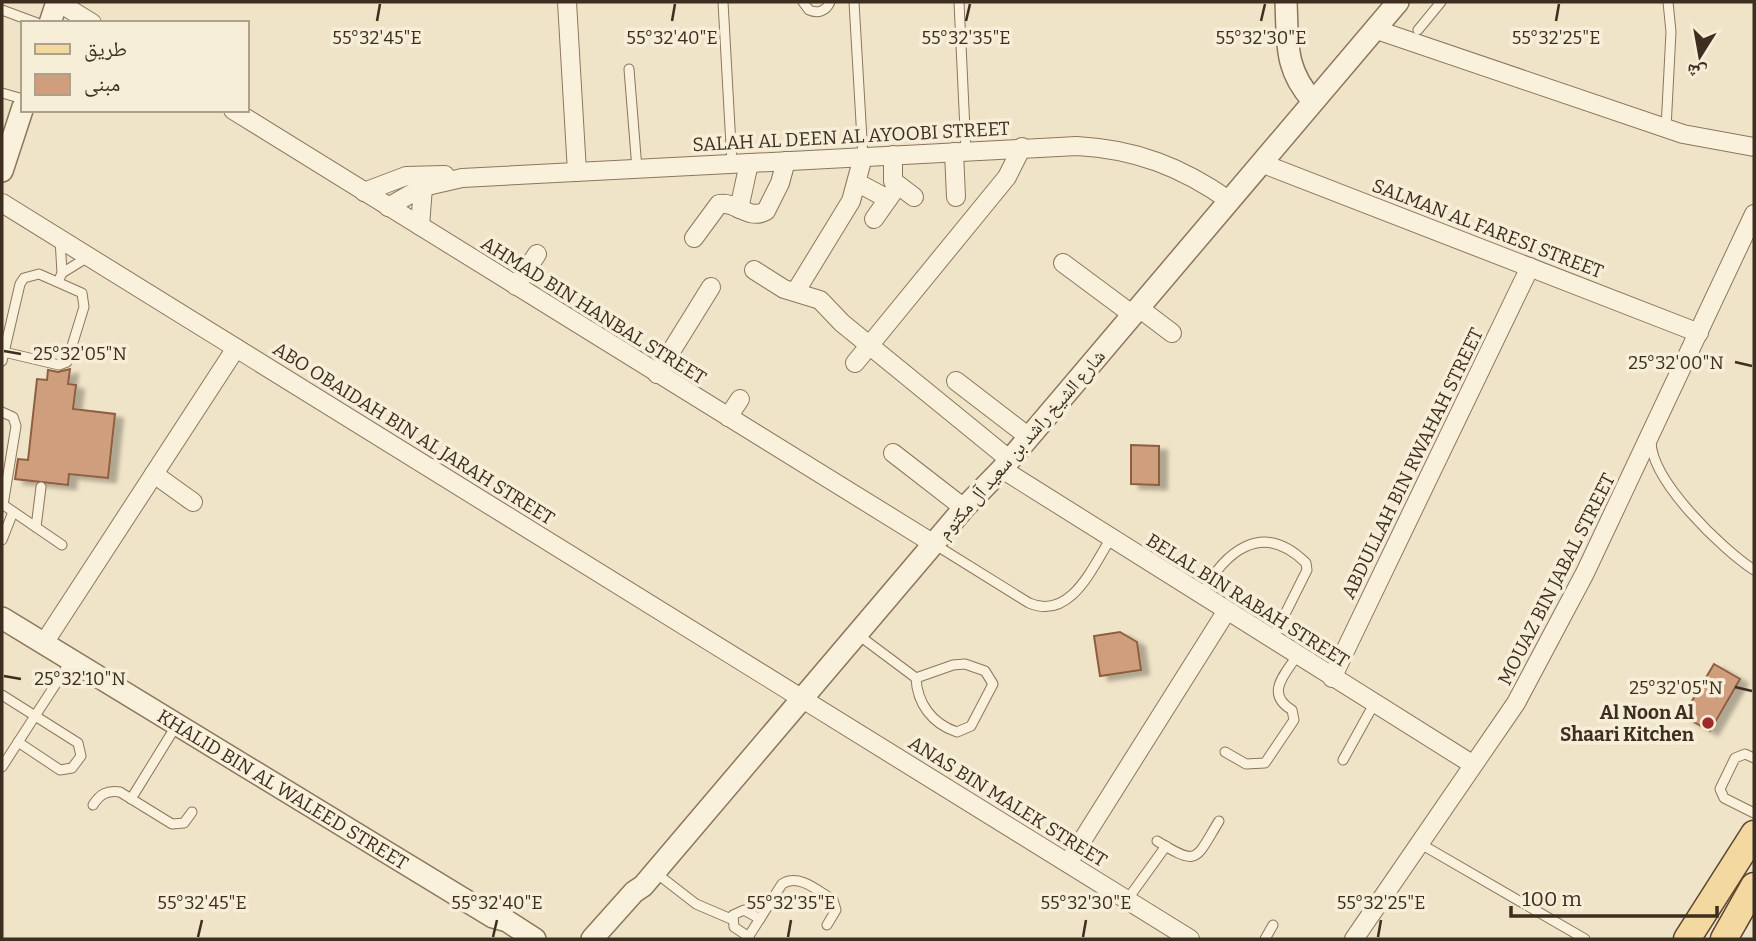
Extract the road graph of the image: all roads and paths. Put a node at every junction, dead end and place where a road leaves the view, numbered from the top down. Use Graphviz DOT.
graph roads {
  1 [pos="58,2"];
  2 [pos="567,2"];
  3 [pos="723,2"];
  4 [pos="803,2"];
  5 [pos="830,2"];
  6 [pos="854,2"];
  7 [pos="959,2"];
  8 [pos="1286,2"];
  9 [pos="1398,2"];
  10 [pos="1441,2"];
  11 [pos="1668,2"];
  12 [pos="2,10"];
  13 [pos="32,21"];
  14 [pos="51,21"];
  15 [pos="89,21"];
  16 [pos="1374,29"];
  17 [pos="1418,30"];
  18 [pos="629,69"];
  19 [pos="2,93"];
  20 [pos="21,98"];
  21 [pos="1313,101"];
  22 [pos="21,112"];
  23 [pos="236,112"];
  24 [pos="1665,128"];
  25 [pos="1021,147"];
  26 [pos="1754,147"];
  27 [pos="960,152"];
  28 [pos="893,155"];
  29 [pos="863,157"];
  30 [pos="786,161"];
  31 [pos="741,163"];
  32 [pos="1261,163"];
  33 [pos="637,169"];
  34 [pos="2,171"];
  35 [pos="577,172"];
  36 [pos="462,178"];
  37 [pos="858,183"];
  38 [pos="423,187"];
  39 [pos="364,192"];
  40 [pos="893,192"];
  41 [pos="914,197"];
  42 [pos="956,197"];
  43 [pos="1230,201"];
  44 [pos="2,203"];
  45 [pos="388,206"];
  46 [pos="740,209"];
  47 [pos="1754,214"];
  48 [pos="874,219"];
  49 [pos="420,226"];
  50 [pos="694,238"];
  51 [pos="60,239"];
  52 [pos="537,254"];
  53 [pos="88,257"];
  54 [pos="1063,263"];
  55 [pos="1530,267"];
  56 [pos="754,270"];
  57 [pos="60,277"];
  58 [pos="516,286"];
  59 [pos="711,286"];
  60 [pos="796,291"];
  61 [pos="1136,312"];
  62 [pos="1172,332"];
  63 [pos="1699,333"];
  64 [pos="870,345"];
  65 [pos="236,348"];
  66 [pos="3,357"];
  67 [pos="855,363"];
  68 [pos="657,373"];
  69 [pos="956,381"];
  70 [pos="740,399"];
  71 [pos="2,412"];
  72 [pos="728,417"];
  73 [pos="1651,436"];
  74 [pos="1029,437"];
  75 [pos="893,453"];
  76 [pos="1006,464"];
  77 [pos="154,474"];
  78 [pos="41,487"];
  79 [pos="193,502"];
  80 [pos="2,505"];
  81 [pos="964,509"];
  82 [pos="13,512"];
  83 [pos="36,527"];
  84 [pos="1111,538"];
  85 [pos="2,540"];
  86 [pos="934,544"];
  87 [pos="62,545"];
  88 [pos="1754,570"];
  89 [pos="1201,596"];
  90 [pos="1226,612"];
  91 [pos="2,618"];
  92 [pos="857,634"];
  93 [pos="1272,640"];
  94 [pos="44,643"];
  95 [pos="1297,656"];
  96 [pos="71,660"];
  97 [pos="916,678"];
  98 [pos="1332,678"];
  99 [pos="2,695"];
  100 [pos="803,697"];
  101 [pos="1374,704"];
  102 [pos="34,716"];
  103 [pos="177,724"];
  104 [pos="18,742"];
  105 [pos="1225,752"];
  106 [pos="1754,758"];
  107 [pos="1343,760"];
  108 [pos="1472,764"];
  109 [pos="2,766"];
  110 [pos="131,799"];
  111 [pos="93,805"];
  112 [pos="192,812"];
  113 [pos="1754,813"];
  114 [pos="1219,821"];
  115 [pos="1754,834"];
  116 [pos="1157,841"];
  117 [pos="1419,843"];
  118 [pos="1166,846"];
  119 [pos="1754,848"];
  120 [pos="1068,863"];
  121 [pos="649,879"];
  122 [pos="1754,886"];
  123 [pos="1127,900"];
  124 [pos="493,917"];
  125 [pos="731,919"];
  126 [pos="760,919"];
  127 [pos="827,925"];
  128 [pos="1273,925"];
  129 [pos="748,938"];
  130 [pos="521,939"];
  131 [pos="535,939"];
  132 [pos="592,939"];
  133 [pos="604,939"];
  134 [pos="1190,939"];
  135 [pos="1265,939"];
  136 [pos="1354,939"];
  137 [pos="1585,939"];
  138 [pos="1687,939"];
  139 [pos="1702,939"];
  140 [pos="1724,939"];
  1 -- 14 [label="street"];
  1 -- 15 [label="street"];
  2 -- 35 [label="street"];
  3 -- 31 [label="lane"];
  4 -- 5 [label="lane"];
  6 -- 29 [label="lane"];
  7 -- 27 [label="lane"];
  8 -- 21 [label="street"];
  9 -- 16 [label="street, شارع الشيخ راشد بن سعيد آل مكتوم"];
  10 -- 17 [label="lane"];
  11 -- 24 [label="lane"];
  12 -- 13 [label="lane"];
  16 -- 21 [label="street, شارع الشيخ راشد بن سعيد آل مكتوم"];
  16 -- 24 [label="street"];
  18 -- 33 [label="lane"];
  19 -- 20 [label="lane"];
  21 -- 32 [label="street, شارع الشيخ راشد بن سعيد آل مكتوم"];
  22 -- 34 [label="street"];
  23 -- 39 [label="street, AHMAD BIN HANBAL STREET"];
  24 -- 26 [label="street"];
  25 -- 27 [label="street, SALAH AL DEEN AL AYOOBI STREET"];
  25 -- 43 [label="street, SALAH AL DEEN AL AYOOBI STREET"];
  25 -- 64 [label="street"];
  27 -- 28 [label="street, SALAH AL DEEN AL AYOOBI STREET"];
  27 -- 42 [label="street"];
  28 -- 29 [label="street, SALAH AL DEEN AL AYOOBI STREET"];
  28 -- 40 [label="street"];
  29 -- 30 [label="street, SALAH AL DEEN AL AYOOBI STREET"];
  29 -- 37 [label="street"];
  30 -- 31 [label="street, SALAH AL DEEN AL AYOOBI STREET"];
  30 -- 46 [label="street"];
  31 -- 33 [label="street, SALAH AL DEEN AL AYOOBI STREET"];
  31 -- 46 [label="street"];
  32 -- 43 [label="street, شارع الشيخ راشد بن سعيد آل مكتوم"];
  32 -- 55 [label="street, SALMAN AL FARESI STREET"];
  33 -- 35 [label="street, SALAH AL DEEN AL AYOOBI STREET"];
  35 -- 36 [label="street, SALAH AL DEEN AL AYOOBI STREET"];
  36 -- 38 [label="street, SALAH AL DEEN AL AYOOBI STREET"];
  36 -- 39 [label="street, SALAH AL DEEN AL AYOOBI STREET"];
  37 -- 40 [label="street"];
  37 -- 60 [label="street"];
  38 -- 45 [label="street, SALAH AL DEEN AL AYOOBI STREET"];
  38 -- 49 [label="street"];
  39 -- 45 [label="street, AHMAD BIN HANBAL STREET"];
  40 -- 41 [label="street"];
  40 -- 48 [label="street"];
  43 -- 61 [label="street, شارع الشيخ راشد بن سعيد آل مكتوم"];
  44 -- 51 [label="street, ABO OBAIDAH BIN AL JARAH STREET"];
  45 -- 49 [label="street, AHMAD BIN HANBAL STREET"];
  46 -- 50 [label="street"];
  47 -- 63 [label="street, MOUAZ BIN JABAL STREET"];
  49 -- 58 [label="street, AHMAD BIN HANBAL STREET"];
  51 -- 53 [label="street, ABO OBAIDAH BIN AL JARAH STREET"];
  51 -- 57 [label="lane"];
  52 -- 58 [label="street"];
  53 -- 57 [label="lane"];
  53 -- 65 [label="street, ABO OBAIDAH BIN AL JARAH STREET"];
  54 -- 61 [label="street"];
  55 -- 63 [label="street, SALMAN AL FARESI STREET"];
  55 -- 98 [label="street, ABDULLAH BIN RWAHAH STREET"];
  56 -- 60 [label="street, BELAL BIN RABAH STREET"];
  57 -- 66 [label="lane"];
  57 -- 66 [label="lane"];
  58 -- 68 [label="street, AHMAD BIN HANBAL STREET"];
  59 -- 68 [label="street"];
  60 -- 64 [label="street, BELAL BIN RABAH STREET"];
  61 -- 62 [label="street"];
  61 -- 74 [label="street, شارع الشيخ راشد بن سعيد آل مكتوم"];
  63 -- 73 [label="street, MOUAZ BIN JABAL STREET"];
  64 -- 67 [label="street"];
  64 -- 76 [label="street, BELAL BIN RABAH STREET"];
  65 -- 77 [label="street"];
  65 -- 100 [label="street, ABO OBAIDAH BIN AL JARAH STREET"];
  68 -- 72 [label="street, AHMAD BIN HANBAL STREET"];
  69 -- 74 [label="street"];
  70 -- 72 [label="street"];
  71 -- 80 [label="lane"];
  72 -- 86 [label="street, AHMAD BIN HANBAL STREET"];
  73 -- 88 [label="lane"];
  73 -- 108 [label="street, MOUAZ BIN JABAL STREET"];
  74 -- 76 [label="street, شارع الشيخ راشد بن سعيد آل مكتوم"];
  75 -- 81 [label="street"];
  76 -- 81 [label="street, شارع الشيخ راشد بن سعيد آل مكتوم"];
  76 -- 84 [label="street, BELAL BIN RABAH STREET"];
  77 -- 79 [label="street"];
  77 -- 94 [label="street"];
  78 -- 83 [label="lane"];
  80 -- 82 [label="lane"];
  81 -- 86 [label="street, شارع الشيخ راشد بن سعيد آل مكتوم"];
  82 -- 83 [label="lane"];
  82 -- 85 [label="lane"];
  83 -- 87 [label="lane"];
  84 -- 86 [label="lane"];
  84 -- 89 [label="street, BELAL BIN RABAH STREET"];
  86 -- 92 [label="street, شارع الشيخ راشد بن سعيد آل مكتوم"];
  89 -- 90 [label="street, BELAL BIN RABAH STREET"];
  89 -- 93 [label="lane"];
  90 -- 93 [label="street, BELAL BIN RABAH STREET"];
  90 -- 120 [label="street"];
  91 -- 94 [label="street, KHALID BIN AL WALEED STREET"];
  92 -- 97 [label="lane"];
  92 -- 100 [label="street, شارع الشيخ راشد بن سعيد آل مكتوم"];
  93 -- 95 [label="street, BELAL BIN RABAH STREET"];
  94 -- 96 [label="street, KHALID BIN AL WALEED STREET"];
  95 -- 98 [label="street, BELAL BIN RABAH STREET"];
  95 -- 105 [label="lane"];
  96 -- 102 [label="lane"];
  96 -- 103 [label="street, KHALID BIN AL WALEED STREET"];
  97 -- 97 [label="lane"];
  98 -- 101 [label="street, BELAL BIN RABAH STREET"];
  99 -- 102 [label="lane"];
  100 -- 120 [label="street, ANAS BIN MALEK STREET"];
  100 -- 121 [label="street, شارع الشيخ راشد بن سعيد آل مكتوم"];
  101 -- 107 [label="lane"];
  101 -- 108 [label="street, BELAL BIN RABAH STREET"];
  102 -- 104 [label="lane"];
  102 -- 104 [label="lane"];
  103 -- 110 [label="lane"];
  103 -- 124 [label="street, KHALID BIN AL WALEED STREET"];
  104 -- 109 [label="lane"];
  106 -- 113 [label="lane"];
  108 -- 117 [label="street, MOUAZ BIN JABAL STREET"];
  110 -- 111 [label="lane"];
  110 -- 112 [label="lane"];
  114 -- 118 [label="lane"];
  115 -- 138 [label="main road"];
  116 -- 118 [label="lane"];
  117 -- 136 [label="street, MOUAZ BIN JABAL STREET"];
  117 -- 137 [label="lane"];
  118 -- 123 [label="lane"];
  119 -- 139 [label="main road"];
  120 -- 123 [label="street, ANAS BIN MALEK STREET"];
  121 -- 125 [label="lane"];
  121 -- 132 [label="street, شارع الشيخ راشد بن سعيد آل مكتوم"];
  121 -- 133 [label="street, شارع الشيخ راشد بن سعيد آل مكتوم"];
  122 -- 140 [label="main road"];
  123 -- 134 [label="street, ANAS BIN MALEK STREET"];
  124 -- 130 [label="street, KHALID BIN AL WALEED STREET"];
  124 -- 131 [label="street, KHALID BIN AL WALEED STREET"];
  125 -- 126 [label="lane"];
  125 -- 129 [label="lane"];
  126 -- 127 [label="lane"];
  126 -- 129 [label="lane"];
  128 -- 135 [label="lane"];
}
